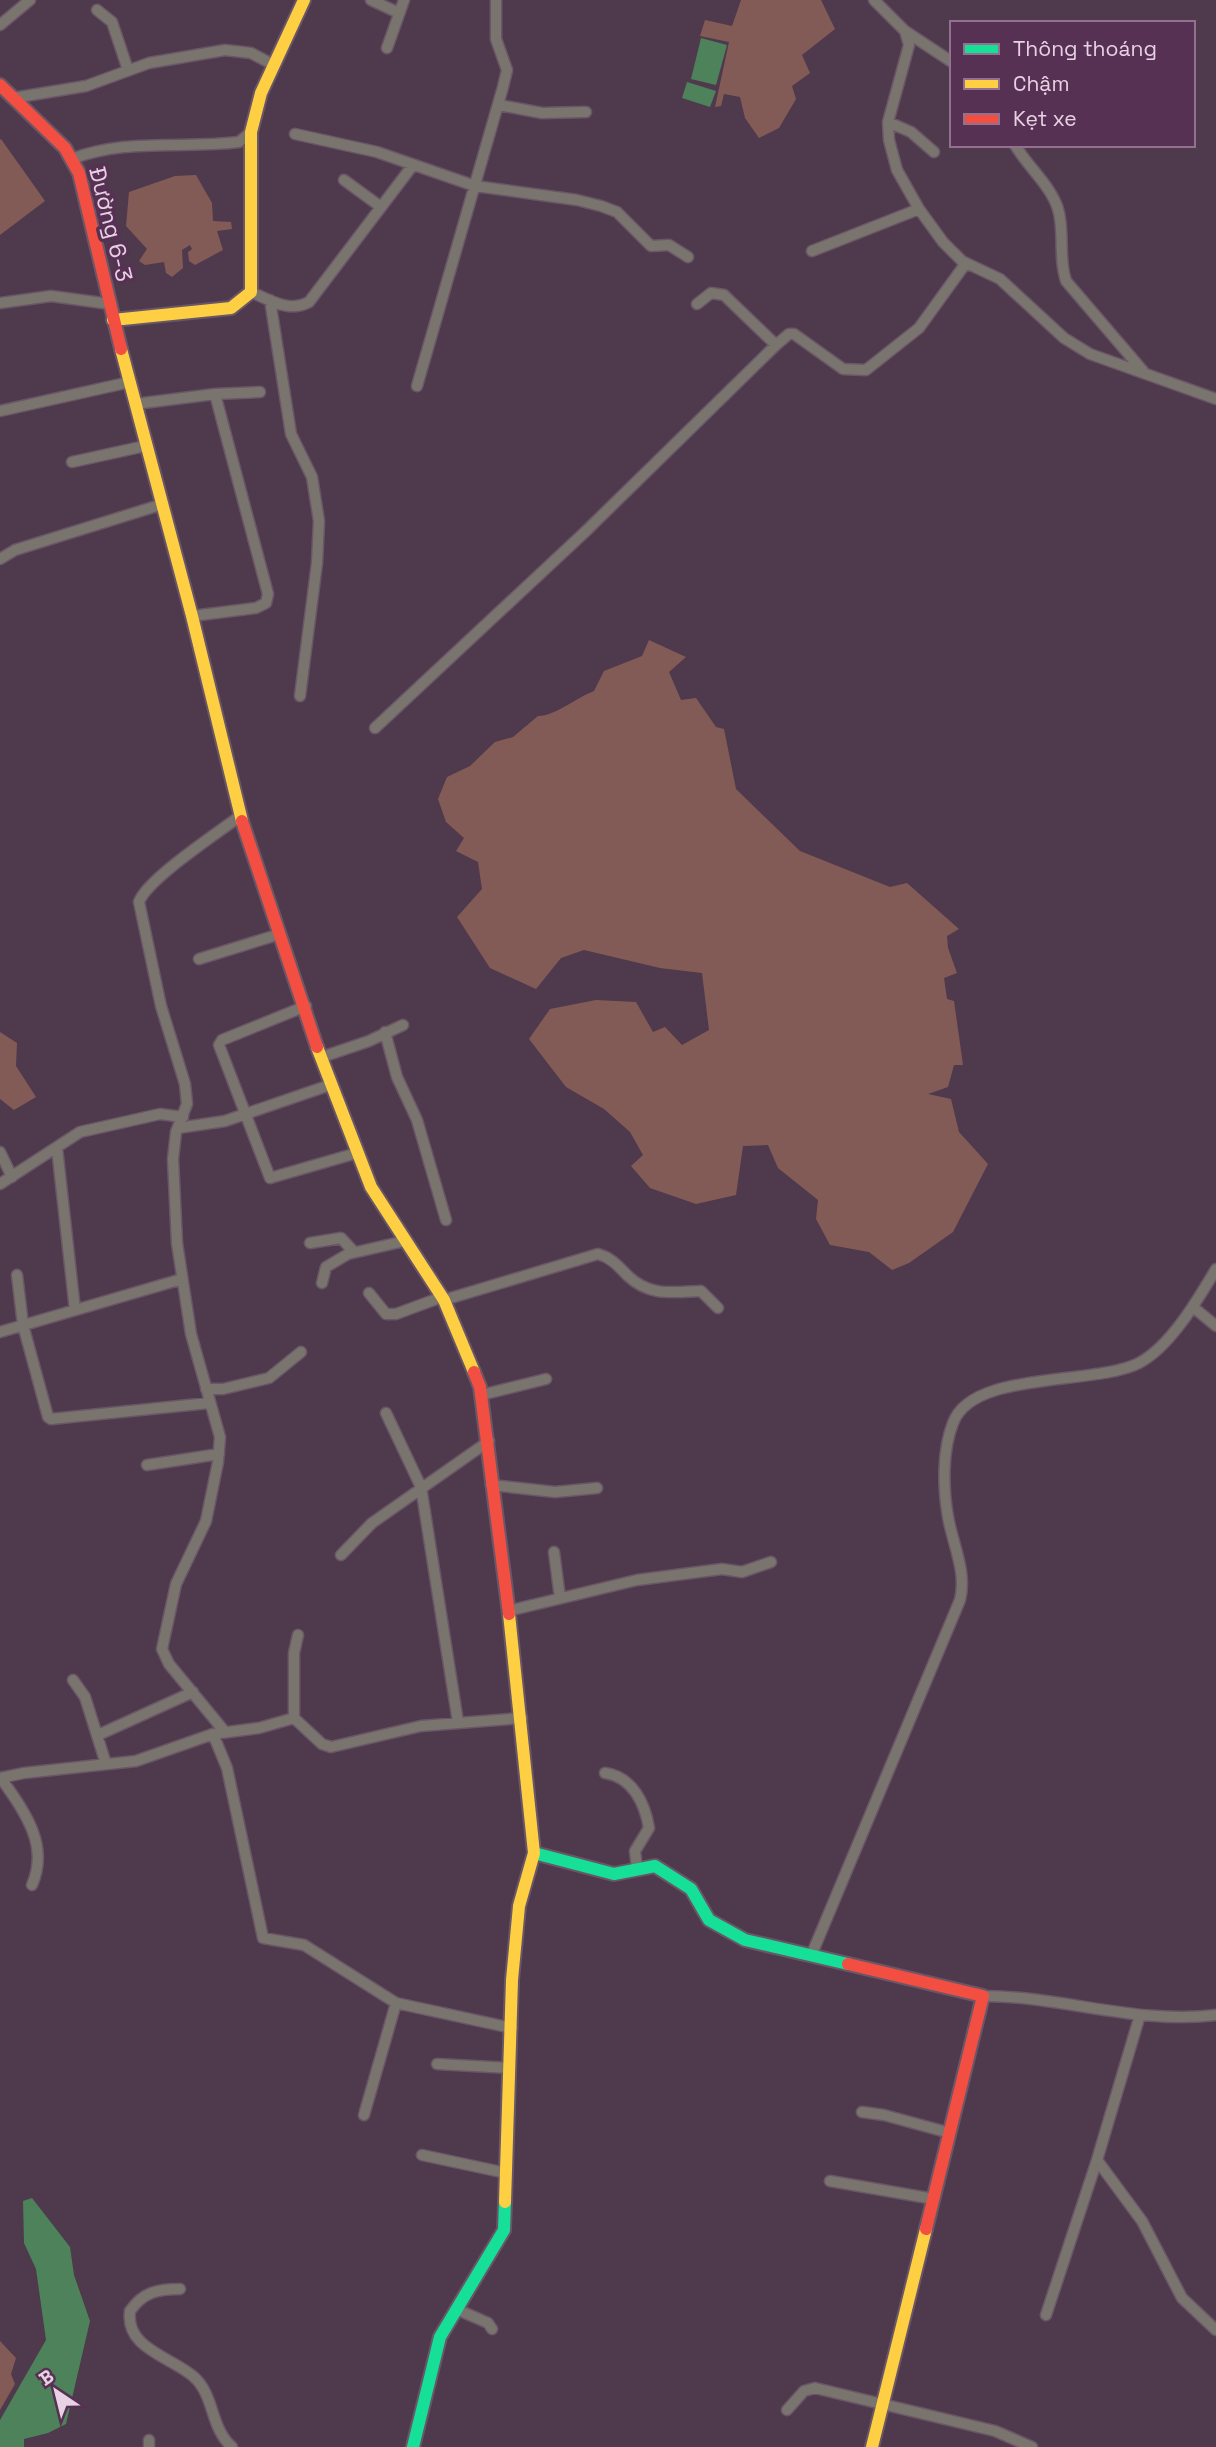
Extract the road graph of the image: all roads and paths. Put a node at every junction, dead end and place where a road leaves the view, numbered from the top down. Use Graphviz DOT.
graph roads {
  1 [pos="30,0"];
  2 [pos="304,0"];
  3 [pos="370,0"];
  4 [pos="404,0"];
  5 [pos="496,0"];
  6 [pos="874,0"];
  7 [pos="97,10"];
  8 [pos="399,13"];
  9 [pos="0,25"];
  10 [pos="905,31"];
  11 [pos="387,48"];
  12 [pos="950,61"];
  13 [pos="274,65"];
  14 [pos="128,70"];
  15 [pos="0,85"];
  16 [pos="13,98"];
  17 [pos="499,105"];
  18 [pos="586,112"];
  19 [pos="888,122"];
  20 [pos="251,132"];
  21 [pos="295,134"];
  22 [pos="1016,147"];
  23 [pos="934,152"];
  24 [pos="72,159"];
  25 [pos="413,165"];
  26 [pos="344,180"];
  27 [pos="475,186"];
  28 [pos="382,207"];
  29 [pos="919,209"];
  30 [pos="812,251"];
  31 [pos="688,257"];
  32 [pos="966,263"];
  33 [pos="251,292"];
  34 [pos="270,300"];
  35 [pos="0,303"];
  36 [pos="110,304"];
  37 [pos="697,304"];
  38 [pos="113,320"];
  39 [pos="776,345"];
  40 [pos="1144,372"];
  41 [pos="130,382"];
  42 [pos="417,386"];
  43 [pos="260,392"];
  44 [pos="215,394"];
  45 [pos="1216,399"];
  46 [pos="135,404"];
  47 [pos="0,411"];
  48 [pos="145,446"];
  49 [pos="72,462"];
  50 [pos="160,505"];
  51 [pos="0,559"];
  52 [pos="192,616"];
  53 [pos="300,696"];
  54 [pos="375,728"];
  55 [pos="240,816"];
  56 [pos="280,934"];
  57 [pos="199,959"];
  58 [pos="306,1006"];
  59 [pos="402,1025"];
  60 [pos="385,1032"];
  61 [pos="322,1057"];
  62 [pos="330,1085"];
  63 [pos="246,1114"];
  64 [pos="183,1116"];
  65 [pos="178,1128"];
  66 [pos="57,1148"];
  67 [pos="0,1152"];
  68 [pos="357,1153"];
  69 [pos="12,1177"];
  70 [pos="0,1184"];
  71 [pos="446,1220"];
  72 [pos="405,1241"];
  73 [pos="310,1243"];
  74 [pos="354,1252"];
  75 [pos="1216,1269"];
  76 [pos="17,1275"];
  77 [pos="182,1279"];
  78 [pos="322,1283"];
  79 [pos="369,1293"];
  80 [pos="443,1299"];
  81 [pos="1193,1307"];
  82 [pos="718,1308"];
  83 [pos="75,1310"];
  84 [pos="23,1325"];
  85 [pos="1216,1326"];
  86 [pos="0,1332"];
  87 [pos="301,1352"];
  88 [pos="546,1379"];
  89 [pos="206,1389"];
  90 [pos="481,1395"];
  91 [pos="209,1403"];
  92 [pos="386,1413"];
  93 [pos="489,1441"];
  94 [pos="219,1454"];
  95 [pos="147,1465"];
  96 [pos="491,1485"];
  97 [pos="421,1487"];
  98 [pos="597,1488"];
  99 [pos="554,1552"];
  100 [pos="341,1555"];
  101 [pos="771,1562"];
  102 [pos="560,1598"];
  103 [pos="508,1611"];
  104 [pos="298,1635"];
  105 [pos="73,1680"];
  106 [pos="193,1692"];
  107 [pos="294,1718"];
  108 [pos="522,1718"];
  109 [pos="458,1722"];
  110 [pos="225,1731"];
  111 [pos="213,1734"];
  112 [pos="98,1735"];
  113 [pos="106,1764"];
  114 [pos="606,1773"];
  115 [pos="1,1778"];
  116 [pos="534,1853"];
  117 [pos="643,1867"];
  118 [pos="32,1885"];
  119 [pos="811,1956"];
  120 [pos="983,1996"];
  121 [pos="396,2003"];
  122 [pos="1140,2015"];
  123 [pos="1216,2015"];
  124 [pos="512,2028"];
  125 [pos="437,2064"];
  126 [pos="510,2068"];
  127 [pos="862,2112"];
  128 [pos="364,2115"];
  129 [pos="950,2133"];
  130 [pos="422,2155"];
  131 [pos="1097,2160"];
  132 [pos="506,2173"];
  133 [pos="830,2181"];
  134 [pos="934,2199"];
  135 [pos="180,2289"];
  136 [pos="456,2309"];
  137 [pos="1046,2315"];
  138 [pos="492,2329"];
  139 [pos="1216,2330"];
  140 [pos="885,2403"];
  141 [pos="787,2410"];
  142 [pos="232,2447"];
  143 [pos="413,2447"];
  144 [pos="872,2447"];
  145 [pos="1032,2447"];
  1 -- 9 [label="street"];
  2 -- 13 [label="street"];
  3 -- 8 [label="street"];
  4 -- 8 [label="street"];
  5 -- 17 [label="street"];
  6 -- 10 [label="street"];
  7 -- 14 [label="street"];
  8 -- 11 [label="street"];
  10 -- 12 [label="street"];
  10 -- 19 [label="street"];
  13 -- 14 [label="street"];
  13 -- 20 [label="street"];
  14 -- 16 [label="street"];
  15 -- 16 [label="street, Đường 6-3"];
  16 -- 24 [label="street, Đường 6-3"];
  17 -- 18 [label="street"];
  17 -- 27 [label="street"];
  19 -- 23 [label="street"];
  19 -- 29 [label="street"];
  20 -- 24 [label="street"];
  20 -- 33 [label="street"];
  21 -- 25 [label="street"];
  22 -- 40 [label="street"];
  24 -- 36 [label="street, Đường 6-3"];
  25 -- 27 [label="street"];
  25 -- 28 [label="street"];
  26 -- 28 [label="street"];
  27 -- 31 [label="street"];
  27 -- 42 [label="street"];
  28 -- 34 [label="street"];
  29 -- 30 [label="street"];
  29 -- 32 [label="street"];
  32 -- 39 [label="street"];
  32 -- 40 [label="street"];
  33 -- 34 [label="street"];
  33 -- 38 [label="street"];
  34 -- 53 [label="street"];
  35 -- 36 [label="street"];
  36 -- 38 [label="street, Đường 6-3"];
  37 -- 39 [label="street"];
  38 -- 41 [label="street, Đường 6-3"];
  39 -- 54 [label="street"];
  40 -- 45 [label="street"];
  41 -- 46 [label="street, Đường 6-3"];
  41 -- 47 [label="street"];
  43 -- 44 [label="street"];
  44 -- 46 [label="street"];
  44 -- 52 [label="street"];
  46 -- 48 [label="street, Đường 6-3"];
  48 -- 49 [label="street"];
  48 -- 50 [label="street, Đường 6-3"];
  50 -- 51 [label="street"];
  50 -- 52 [label="street, Đường 6-3"];
  52 -- 55 [label="street, Đường 6-3"];
  55 -- 56 [label="street, Đường 6-3"];
  55 -- 64 [label="street"];
  56 -- 57 [label="street"];
  56 -- 58 [label="street, Đường 6-3"];
  58 -- 61 [label="street, Đường 6-3"];
  58 -- 63 [label="street"];
  59 -- 60 [label="street"];
  60 -- 61 [label="street"];
  60 -- 71 [label="street"];
  61 -- 62 [label="street, Đường 6-3"];
  62 -- 63 [label="street"];
  62 -- 68 [label="street, Đường 6-3"];
  63 -- 65 [label="street"];
  63 -- 68 [label="street"];
  64 -- 65 [label="street"];
  64 -- 66 [label="street"];
  65 -- 77 [label="street"];
  66 -- 69 [label="street"];
  66 -- 83 [label="street"];
  67 -- 69 [label="street"];
  68 -- 72 [label="street, Đường 6-3"];
  69 -- 70 [label="street"];
  72 -- 74 [label="street"];
  72 -- 80 [label="street, Đường 6-3"];
  73 -- 74 [label="street"];
  74 -- 78 [label="street"];
  75 -- 81 [label="street"];
  76 -- 84 [label="street"];
  77 -- 83 [label="street"];
  77 -- 89 [label="street"];
  79 -- 80 [label="street"];
  80 -- 82 [label="street"];
  80 -- 90 [label="street, Đường 6-3"];
  81 -- 85 [label="street"];
  81 -- 119 [label="street"];
  83 -- 84 [label="street"];
  84 -- 86 [label="street"];
  84 -- 91 [label="street"];
  87 -- 89 [label="street"];
  88 -- 90 [label="street"];
  89 -- 91 [label="street"];
  90 -- 93 [label="street, Đường 6-3"];
  91 -- 94 [label="street"];
  92 -- 97 [label="street"];
  93 -- 96 [label="street, Đường 6-3"];
  93 -- 97 [label="street"];
  94 -- 95 [label="street"];
  94 -- 106 [label="street"];
  96 -- 98 [label="street"];
  96 -- 103 [label="street, Đường 6-3"];
  97 -- 100 [label="street"];
  97 -- 109 [label="street"];
  99 -- 102 [label="street"];
  101 -- 102 [label="street"];
  102 -- 103 [label="street"];
  103 -- 108 [label="street, Đường 6-3"];
  104 -- 107 [label="street"];
  105 -- 112 [label="street"];
  106 -- 110 [label="street"];
  106 -- 112 [label="street"];
  107 -- 109 [label="street"];
  107 -- 110 [label="street"];
  108 -- 109 [label="street"];
  108 -- 116 [label="street, Đường 6-3"];
  110 -- 111 [label="street"];
  111 -- 113 [label="street"];
  111 -- 121 [label="street"];
  112 -- 113 [label="street"];
  113 -- 115 [label="street"];
  114 -- 117 [label="street"];
  115 -- 118 [label="street"];
  116 -- 117 [label="street"];
  116 -- 124 [label="street"];
  117 -- 119 [label="street"];
  119 -- 120 [label="street"];
  120 -- 122 [label="street"];
  120 -- 129 [label="street"];
  121 -- 124 [label="street"];
  121 -- 128 [label="street"];
  122 -- 123 [label="street"];
  122 -- 131 [label="street"];
  124 -- 126 [label="street"];
  125 -- 126 [label="street"];
  126 -- 132 [label="street"];
  127 -- 129 [label="street"];
  129 -- 134 [label="street"];
  130 -- 132 [label="street"];
  131 -- 137 [label="street"];
  131 -- 139 [label="street"];
  132 -- 136 [label="street"];
  133 -- 134 [label="street"];
  134 -- 140 [label="street"];
  135 -- 142 [label="street"];
  136 -- 138 [label="street"];
  136 -- 143 [label="street"];
  140 -- 141 [label="street"];
  140 -- 144 [label="street"];
  140 -- 145 [label="street"];
}
